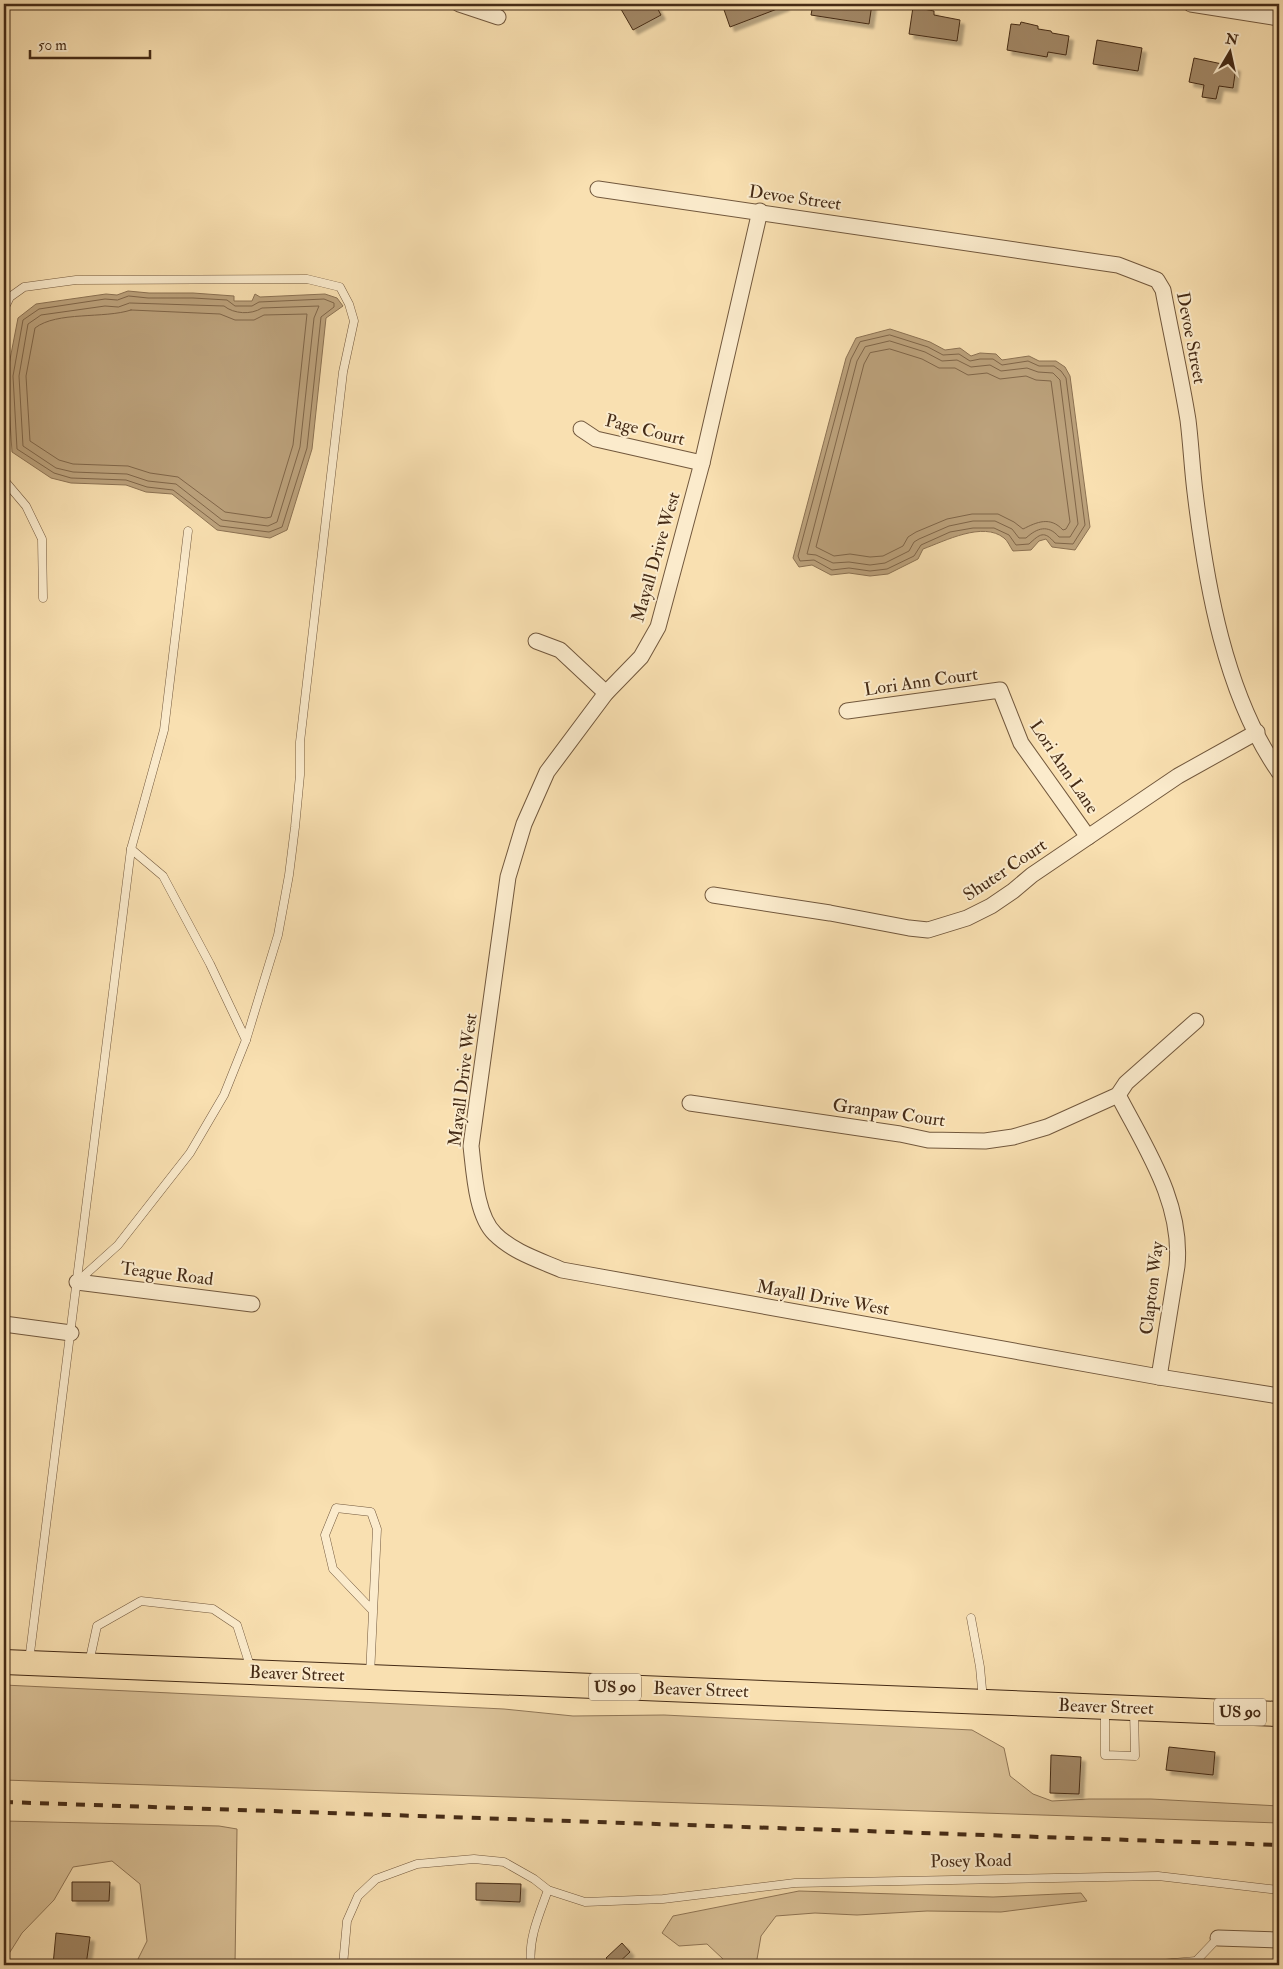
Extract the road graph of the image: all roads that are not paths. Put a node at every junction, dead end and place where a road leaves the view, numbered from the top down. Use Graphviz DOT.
graph roads {
  1 [pos="459,4"];
  2 [pos="1191,4"];
  3 [pos="498,17"];
  4 [pos="1279,18"];
  5 [pos="598,189"];
  6 [pos="760,211"];
  7 [pos="4,308"];
  8 [pos="581,429"];
  9 [pos="702,463"];
  10 [pos="4,480"];
  11 [pos="188,531"];
  12 [pos="43,598"];
  13 [pos="536,641"];
  14 [pos="1000,690"];
  15 [pos="606,693"];
  16 [pos="847,711"];
  17 [pos="1256,732"];
  18 [pos="1279,772"];
  19 [pos="1088,837"];
  20 [pos="131,849"];
  21 [pos="713,895"];
  22 [pos="1196,1021"];
  23 [pos="246,1040"];
  24 [pos="1118,1095"];
  25 [pos="690,1103"];
  26 [pos="77,1282"];
  27 [pos="252,1304"];
  28 [pos="4,1324"];
  29 [pos="71,1332"];
  30 [pos="1159,1377"];
  31 [pos="1279,1396"];
  32 [pos="373,1611"];
  33 [pos="971,1618"];
  34 [pos="4,1662"];
  35 [pos="28,1663"];
  36 [pos="89,1665"];
  37 [pos="252,1672"];
  38 [pos="370,1677"];
  39 [pos="983,1702"];
  40 [pos="1105,1707"];
  41 [pos="1134,1708"];
  42 [pos="1279,1714"];
  43 [pos="548,1890"];
  44 [pos="1279,1890"];
  45 [pos="1218,1938"];
  46 [pos="1279,1940"];
  47 [pos="1196,1963"];
  48 [pos="343,1965"];
  49 [pos="531,1965"];
  50 [pos="1148,1965"];
  1 -- 3 [label="street"];
  2 -- 4 [label="street"];
  5 -- 6 [label="street, Devoe Street"];
  6 -- 9 [label="street, Mayall Drive West"];
  6 -- 17 [label="street, Devoe Street"];
  7 -- 23 [label="lane"];
  8 -- 9 [label="street, Page Court"];
  9 -- 15 [label="street, Mayall Drive West"];
  10 -- 12 [label="lane"];
  11 -- 20 [label="lane"];
  13 -- 15 [label="street"];
  14 -- 16 [label="street, Lori Ann Court"];
  14 -- 19 [label="street, Lori Ann Lane"];
  15 -- 30 [label="street, Mayall Drive West"];
  17 -- 18 [label="street, Devoe Street"];
  17 -- 19 [label="street, Shuter Court"];
  19 -- 21 [label="street, Shuter Court"];
  20 -- 23 [label="lane"];
  20 -- 26 [label="lane"];
  22 -- 24 [label="street, Granpaw Court"];
  23 -- 26 [label="lane"];
  24 -- 25 [label="street, Granpaw Court"];
  24 -- 30 [label="street, Clapton Way"];
  26 -- 27 [label="street, Teague Road"];
  26 -- 29 [label="lane"];
  28 -- 29 [label="street"];
  29 -- 35 [label="lane"];
  30 -- 31 [label="street, Mayall Drive West"];
  32 -- 32 [label="lane"];
  32 -- 38 [label="lane"];
  33 -- 39 [label="lane"];
  34 -- 35 [label="main road, Beaver Street / US 90"];
  35 -- 36 [label="main road, Beaver Street / US 90"];
  36 -- 37 [label="main road, Beaver Street / US 90"];
  36 -- 37 [label="lane"];
  37 -- 38 [label="main road, Beaver Street / US 90"];
  38 -- 39 [label="main road, Beaver Street / US 90"];
  39 -- 40 [label="main road, Beaver Street / US 90"];
  40 -- 41 [label="main road, Beaver Street / US 90"];
  40 -- 41 [label="lane"];
  41 -- 42 [label="main road, Beaver Street / US 90"];
  43 -- 44 [label="lane, Posey Road"];
  43 -- 48 [label="lane, Posey Road"];
  43 -- 49 [label="lane"];
  45 -- 46 [label="street"];
  45 -- 47 [label="lane"];
  47 -- 50 [label="lane"];
}
